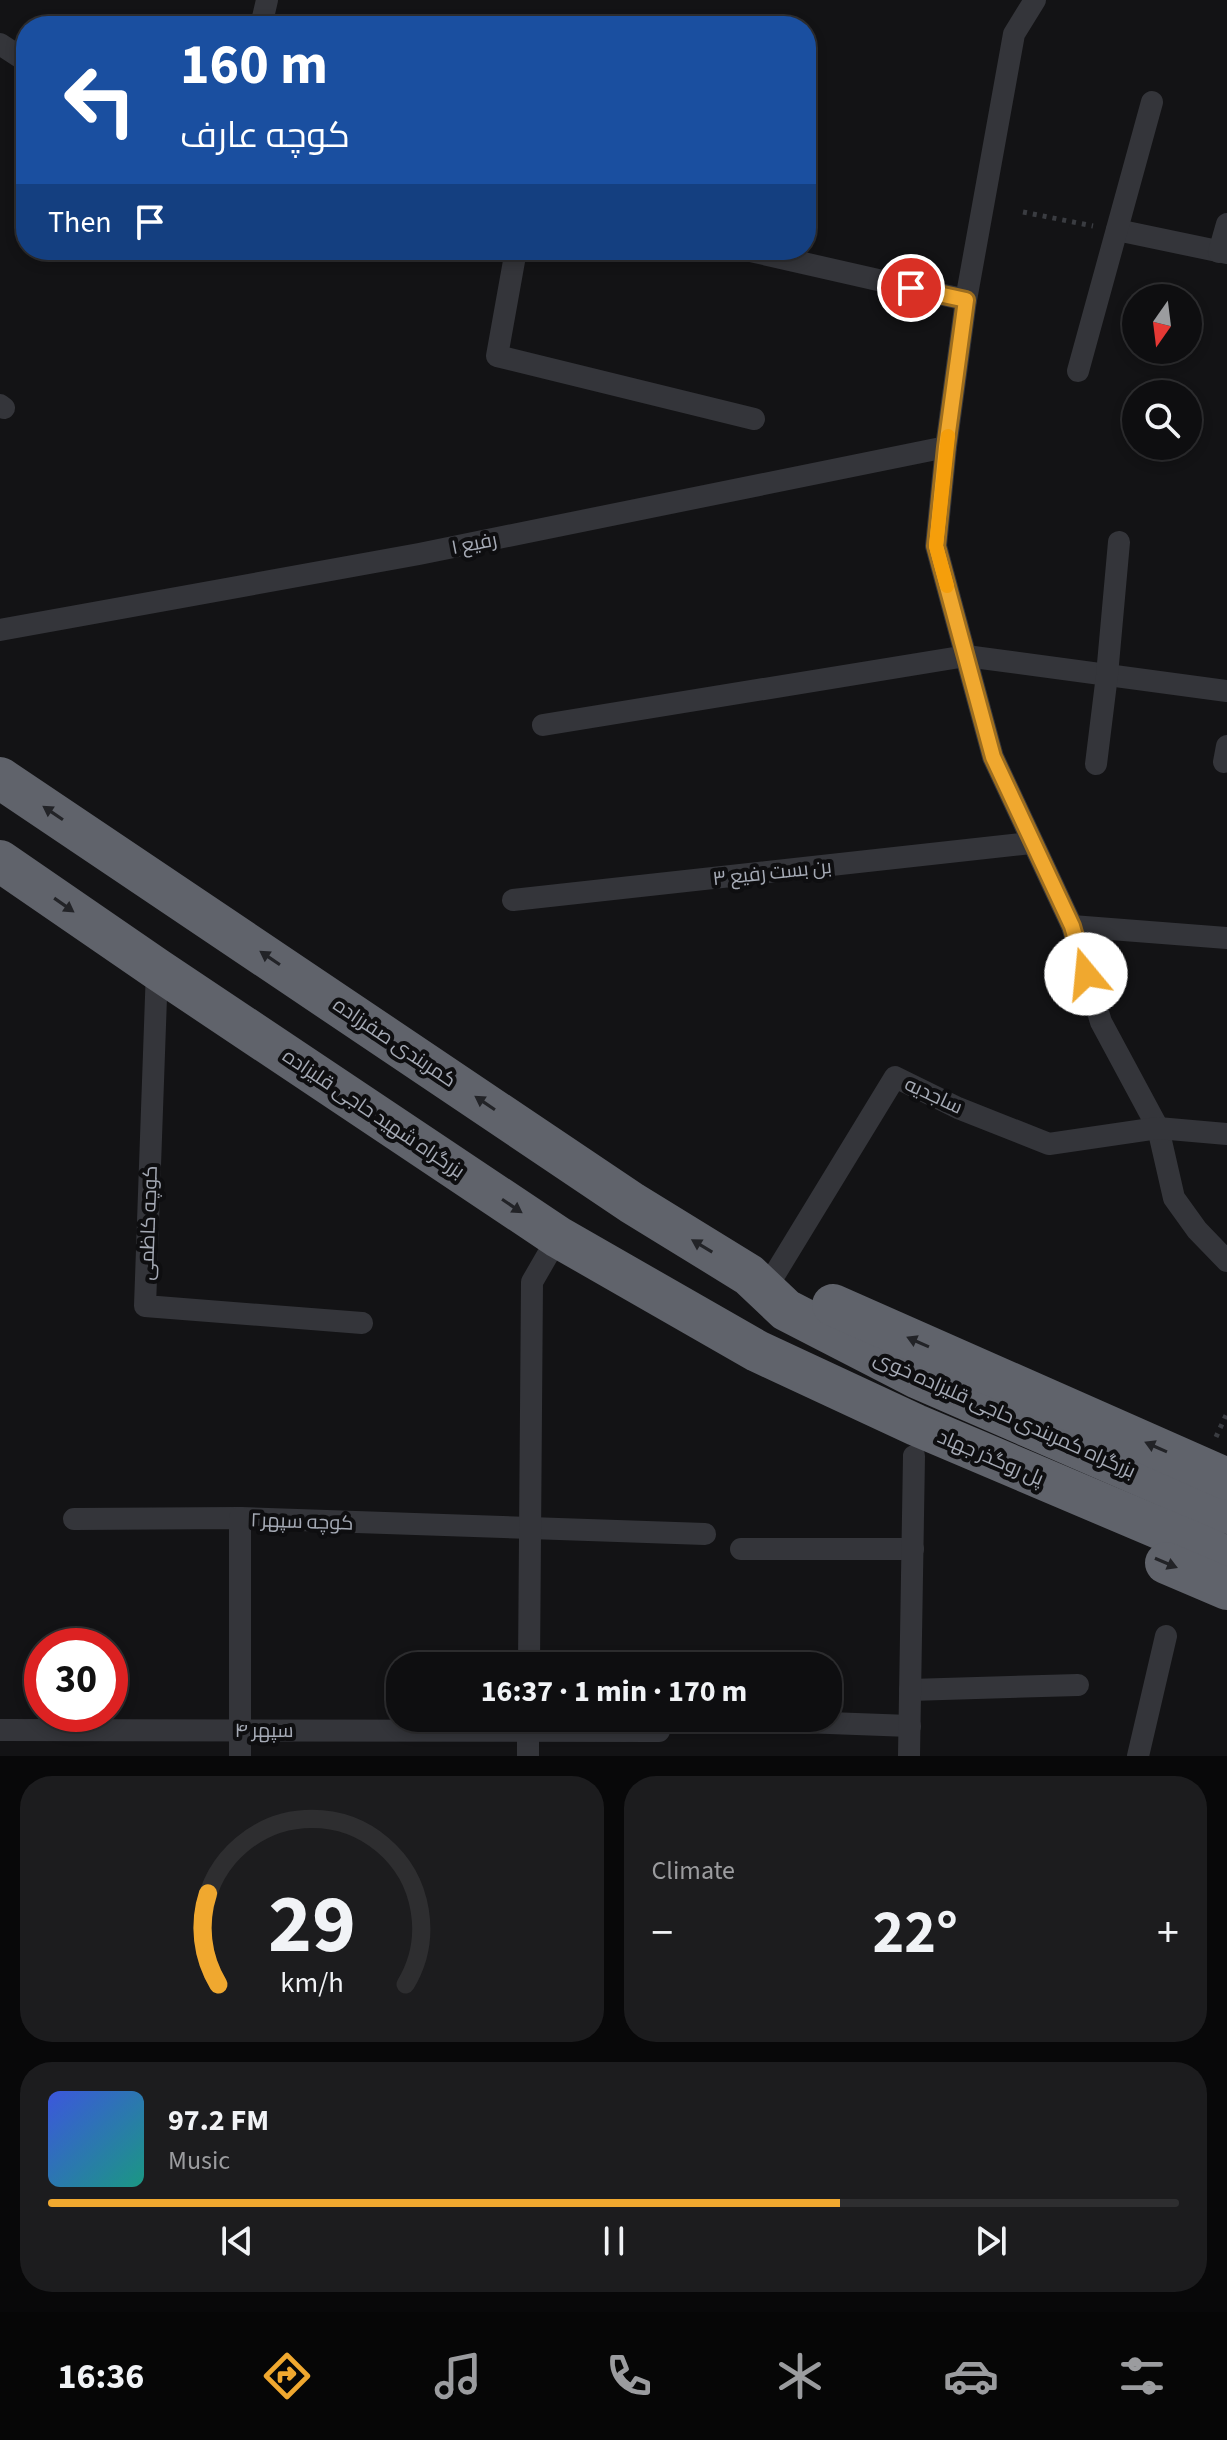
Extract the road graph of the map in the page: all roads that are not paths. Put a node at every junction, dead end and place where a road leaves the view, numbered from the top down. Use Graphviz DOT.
graph roads {
  1 [pos="1035,0"];
  2 [pos="1152,102"];
  3 [pos="1227,224"];
  4 [pos="1117,230"];
  5 [pos="1223,252"];
  6 [pos="514,260"];
  7 [pos="790,260"];
  8 [pos="966,300"];
  9 [pos="1078,371"];
  10 [pos="754,419"];
  11 [pos="946,447"];
  12 [pos="1119,542"];
  13 [pos="0,630"];
  14 [pos="966,656"];
  15 [pos="1107,675"];
  16 [pos="1227,691"];
  17 [pos="543,725"];
  18 [pos="1096,764"];
  19 [pos="0,778"];
  20 [pos="1031,843"];
  21 [pos="0,861"];
  22 [pos="513,900"];
  23 [pos="1072,926"];
  24 [pos="1227,938"];
  25 [pos="157,969"];
  26 [pos="1158,1128"];
  27 [pos="1227,1134"];
  28 [pos="558,1237"];
  29 [pos="1227,1261"];
  30 [pos="768,1289"];
  31 [pos="706,1322"];
  32 [pos="362,1323"];
  33 [pos="757,1351"];
  34 [pos="914,1456"];
  35 [pos="1227,1479"];
  36 [pos="1227,1513"];
  37 [pos="240,1518"];
  38 [pos="74,1519"];
  39 [pos="531,1530"];
  40 [pos="705,1534"];
  41 [pos="741,1549"];
  42 [pos="913,1549"];
  43 [pos="1227,1557"];
  44 [pos="1227,1589"];
  45 [pos="1166,1636"];
  46 [pos="529,1652"];
  47 [pos="1078,1685"];
  48 [pos="910,1690"];
  49 [pos="842,1723"];
  50 [pos="910,1726"];
  51 [pos="386,1727"];
  52 [pos="0,1730"];
  53 [pos="239,1730"];
  54 [pos="528,1732"];
  55 [pos="240,1756"];
  56 [pos="528,1756"];
  57 [pos="909,1756"];
  58 [pos="1138,1756"];
  1 -- 8 [label="street"];
  2 -- 4 [label="street"];
  3 -- 5 [label="street"];
  4 -- 5 [label="street"];
  4 -- 9 [label="street"];
  6 -- 10 [label="street"];
  7 -- 8 [label="street"];
  8 -- 11 [label="street"];
  11 -- 13 [label="street, رفیع ۱"];
  11 -- 14 [label="street"];
  12 -- 15 [label="street"];
  14 -- 15 [label="street"];
  14 -- 17 [label="street"];
  14 -- 20 [label="street"];
  15 -- 16 [label="street"];
  15 -- 18 [label="street"];
  30 -- 19 [label="highway, کمربندی صفرزاده, one-way"];
  20 -- 22 [label="street, بن بست رفیع ۳"];
  20 -- 23 [label="street"];
  21 -- 25 [label="highway, بزرگراه شهید حاجی قلیزاده, one-way"];
  23 -- 24 [label="street"];
  23 -- 26 [label="street"];
  25 -- 28 [label="highway, بزرگراه شهید حاجی قلیزاده, one-way"];
  25 -- 32 [label="street, کوچه کاظمی"];
  26 -- 27 [label="street"];
  26 -- 29 [label="street"];
  26 -- 30 [label="street, ساجدیه"];
  28 -- 31 [label="highway, بزرگراه شهید حاجی قلیزاده"];
  28 -- 39 [label="street"];
  35 -- 30 [label="highway, one-way"];
  30 -- 36 [label="highway, بزرگراه کمربندی حاجی قلیزاده خوی"];
  31 -- 33 [label="highway, بزرگراه شهید حاجی قلیزاده"];
  31 -- 34 [label="highway"];
  33 -- 43 [label="highway, پل روگذر جهاد"];
  34 -- 42 [label="street"];
  34 -- 44 [label="highway, one-way"];
  37 -- 38 [label="street, کوچه سپهر۲"];
  37 -- 39 [label="street, کوچه سپهر۲"];
  37 -- 53 [label="street"];
  39 -- 40 [label="street, کوچه سپهر۲"];
  39 -- 46 [label="street"];
  41 -- 42 [label="street"];
  42 -- 48 [label="street"];
  45 -- 58 [label="street"];
  47 -- 48 [label="street"];
  48 -- 50 [label="street"];
  49 -- 50 [label="street"];
  50 -- 57 [label="street"];
  51 -- 53 [label="street, سپهر ۴"];
  52 -- 53 [label="street, سپهر ۴"];
  53 -- 55 [label="street"];
  54 -- 56 [label="street"];
}
